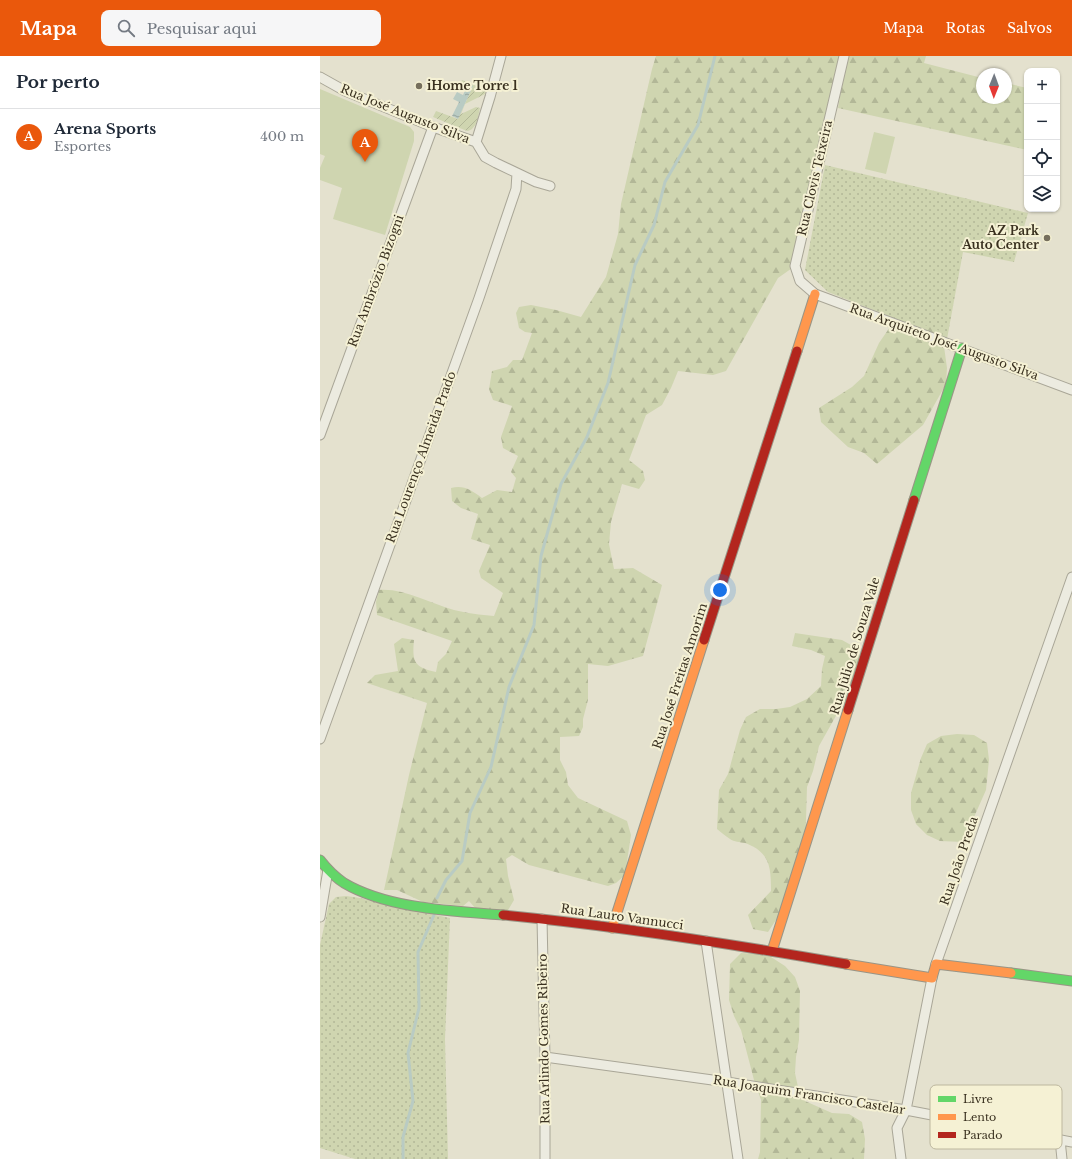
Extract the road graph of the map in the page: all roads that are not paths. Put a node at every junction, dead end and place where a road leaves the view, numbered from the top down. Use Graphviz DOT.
graph roads {
  1 [pos="501,56"];
  2 [pos="844,56"];
  3 [pos="320,77"];
  4 [pos="434,127"];
  5 [pos="476,142"];
  6 [pos="517,173"];
  7 [pos="550,186"];
  8 [pos="815,294"];
  9 [pos="962,348"];
  10 [pos="1072,390"];
  11 [pos="320,435"];
  12 [pos="1072,577"];
  13 [pos="320,739"];
  14 [pos="320,860"];
  15 [pos="328,870"];
  16 [pos="320,917"];
  17 [pos="542,919"];
  18 [pos="612,928"];
  19 [pos="706,941"];
  20 [pos="772,951"];
  21 [pos="936,964"];
  22 [pos="932,978"];
  23 [pos="1072,981"];
  24 [pos="545,1057"];
  25 [pos="727,1082"];
  26 [pos="906,1110"];
  27 [pos="930,1115"];
  28 [pos="1062,1140"];
  29 [pos="1072,1142"];
  30 [pos="1061,1149"];
  31 [pos="545,1159"];
  32 [pos="738,1159"];
  33 [pos="901,1159"];
  34 [pos="1062,1159"];
  1 -- 5 [label="street"];
  2 -- 8 [label="street, Rua Clovis Teixeira"];
  3 -- 4 [label="street, Rua José Augusto Silva"];
  4 -- 5 [label="street, Rua José Augusto Silva"];
  4 -- 11 [label="street, Rua Ambrózio Bizogni"];
  5 -- 6 [label="street, Rua José Augusto Silva"];
  6 -- 7 [label="street, Rua José Augusto Silva"];
  6 -- 13 [label="street, Rua Lourenço Almeida Prado"];
  8 -- 9 [label="street, Rua Arquiteto José Augusto Silva"];
  8 -- 18 [label="street, Rua José Freitas Amorim"];
  9 -- 10 [label="street, Rua Arquiteto José Augusto Silva"];
  9 -- 20 [label="street, Rua Jùlio de Souza Vale"];
  12 -- 21 [label="street, Rua João Preda"];
  14 -- 15 [label="street, Rua Lauro Vannucci"];
  15 -- 16 [label="street"];
  15 -- 17 [label="street, Rua Lauro Vannucci"];
  17 -- 18 [label="street, Rua Lauro Vannucci"];
  17 -- 24 [label="street, Rua Arlindo Gomes Ribeiro"];
  18 -- 19 [label="street, Rua Lauro Vannucci"];
  19 -- 20 [label="street, Rua Lauro Vannucci"];
  19 -- 25 [label="street"];
  20 -- 22 [label="street, Rua Lauro Vannucci"];
  21 -- 22 [label="street, Rua João Preda"];
  21 -- 23 [label="street"];
  22 -- 26 [label="street, Rua João Preda"];
  24 -- 25 [label="street, Rua Joaquim Francisco Castelar"];
  24 -- 31 [label="street, Rua Arlindo Gomes Ribeiro"];
  25 -- 26 [label="street, Rua Joaquim Francisco Castelar"];
  25 -- 32 [label="street"];
  26 -- 27 [label="street, Rua Joaquim Francisco Castelar"];
  26 -- 33 [label="street, Rua João Preda"];
  28 -- 29 [label="street, Rua Joaquim Francisco Castelar"];
  30 -- 34 [label="street"];
}
